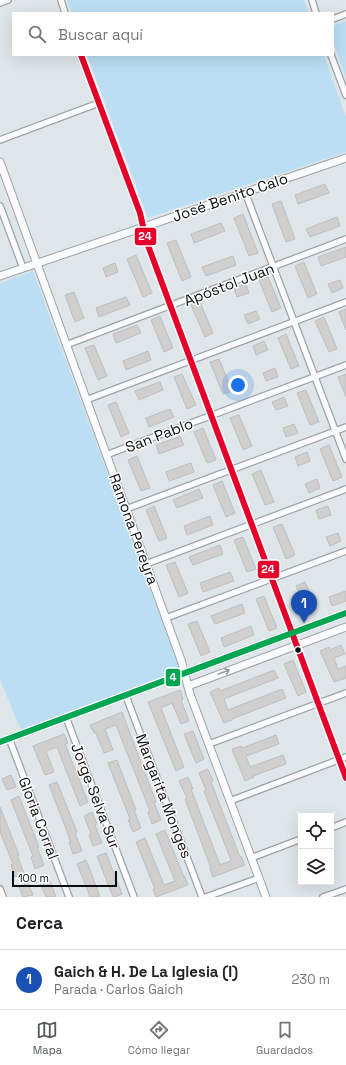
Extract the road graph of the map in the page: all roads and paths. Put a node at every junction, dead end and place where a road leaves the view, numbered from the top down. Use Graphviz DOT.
graph roads {
  1 [pos="8,0"];
  2 [pos="61,0"];
  3 [pos="312,0"];
  4 [pos="0,3"];
  5 [pos="66,12"];
  6 [pos="316,12"];
  7 [pos="346,14"];
  8 [pos="334,19"];
  9 [pos="81,56"];
  10 [pos="332,56"];
  11 [pos="346,95"];
  12 [pos="99,103"];
  13 [pos="0,140"];
  14 [pos="346,158"];
  15 [pos="0,162"];
  16 [pos="245,192"];
  17 [pos="0,206"];
  18 [pos="143,227"];
  19 [pos="346,239"];
  20 [pos="37,263"];
  21 [pos="273,267"];
  22 [pos="23,268"];
  23 [pos="0,276"];
  24 [pos="346,302"];
  25 [pos="170,306"];
  26 [pos="294,322"];
  27 [pos="66,345"];
  28 [pos="191,361"];
  29 [pos="346,365"];
  30 [pos="315,377"];
  31 [pos="86,400"];
  32 [pos="211,416"];
  33 [pos="346,427"];
  34 [pos="336,431"];
  35 [pos="106,455"];
  36 [pos="346,459"];
  37 [pos="232,470"];
  38 [pos="346,489"];
  39 [pos="126,509"];
  40 [pos="252,524"];
  41 [pos="346,551"];
  42 [pos="146,564"];
  43 [pos="272,579"];
  44 [pos="346,613"];
  45 [pos="166,618"];
  46 [pos="346,627"];
  47 [pos="292,633"];
  48 [pos="297,646"];
  49 [pos="185,674"];
  50 [pos="188,686"];
  51 [pos="346,692"];
  52 [pos="126,696"];
  53 [pos="318,703"];
  54 [pos="66,717"];
  55 [pos="9,738"];
  56 [pos="0,742"];
  57 [pos="209,744"];
  58 [pos="346,757"];
  59 [pos="339,760"];
  60 [pos="346,778"];
  61 [pos="230,801"];
  62 [pos="346,822"];
  63 [pos="334,827"];
  64 [pos="298,840"];
  65 [pos="251,858"];
  66 [pos="259,878"];
  67 [pos="346,888"];
  68 [pos="0,889"];
  69 [pos="3,897"];
  70 [pos="69,897"];
  71 [pos="134,897"];
  72 [pos="202,897"];
  73 [pos="206,897"];
  74 [pos="266,897"];
  75 [pos="323,897"];
  1 -- 4 [label="street"];
  2 -- 5 [label="street"];
  3 -- 6 [label="street"];
  7 -- 8 [label="street"];
  9 -- 12 [label="street"];
  10 -- 11 [label="street"];
  12 -- 13 [label="street"];
  12 -- 18 [label="street"];
  14 -- 16 [label="street, José Benito Calo"];
  15 -- 20 [label="street, Ramona Pereyra"];
  16 -- 18 [label="street, José Benito Calo"];
  16 -- 21 [label="street"];
  17 -- 22 [label="street"];
  18 -- 20 [label="street, José Benito Calo"];
  18 -- 25 [label="street"];
  19 -- 21 [label="street, Apóstol Juan"];
  20 -- 22 [label="street, José Benito Calo"];
  20 -- 27 [label="street, Ramona Pereyra"];
  21 -- 25 [label="street, Apóstol Juan"];
  21 -- 26 [label="street"];
  22 -- 23 [label="street, José Benito Calo"];
  24 -- 26 [label="street"];
  25 -- 27 [label="street, Apóstol Juan"];
  25 -- 28 [label="street"];
  26 -- 28 [label="street"];
  26 -- 30 [label="street"];
  27 -- 31 [label="street, Ramona Pereyra"];
  28 -- 31 [label="street"];
  28 -- 32 [label="street"];
  29 -- 30 [label="street, San Pablo"];
  30 -- 32 [label="street, San Pablo"];
  30 -- 34 [label="street"];
  31 -- 35 [label="street, Ramona Pereyra"];
  32 -- 35 [label="street, San Pablo"];
  32 -- 37 [label="street"];
  33 -- 34 [label="street"];
  34 -- 36 [label="street"];
  34 -- 37 [label="street"];
  35 -- 39 [label="street, Ramona Pereyra"];
  37 -- 39 [label="street"];
  37 -- 40 [label="street"];
  38 -- 40 [label="street"];
  39 -- 42 [label="street, Ramona Pereyra"];
  40 -- 42 [label="street"];
  40 -- 43 [label="street"];
  41 -- 43 [label="street"];
  42 -- 45 [label="street, Ramona Pereyra"];
  43 -- 45 [label="street"];
  43 -- 47 [label="street"];
  44 -- 47 [label="street"];
  45 -- 49 [label="street, Ramona Pereyra"];
  46 -- 48 [label="street"];
  47 -- 48 [label="street"];
  47 -- 49 [label="street"];
  50 -- 48 [label="street, one-way"];
  48 -- 53 [label="street"];
  49 -- 50 [label="street, Ramona Pereyra"];
  49 -- 52 [label="street"];
  50 -- 57 [label="street, Ramona Pereyra"];
  51 -- 53 [label="street"];
  52 -- 54 [label="street"];
  52 -- 72 [label="street, Margarita Monges"];
  53 -- 57 [label="street"];
  53 -- 59 [label="street"];
  54 -- 55 [label="street"];
  54 -- 71 [label="street, Jorge Selva Sur"];
  55 -- 56 [label="street"];
  55 -- 70 [label="street, Gloria Corral"];
  57 -- 61 [label="street, Ramona Pereyra"];
  58 -- 59 [label="street"];
  59 -- 60 [label="street"];
  59 -- 61 [label="street"];
  61 -- 65 [label="street, Ramona Pereyra"];
  62 -- 63 [label="street"];
  64 -- 65 [label="street"];
  65 -- 66 [label="street, Ramona Pereyra"];
  66 -- 73 [label="street"];
  66 -- 74 [label="street, Ramona Pereyra"];
  67 -- 75 [label="street"];
  68 -- 69 [label="street"];
}
